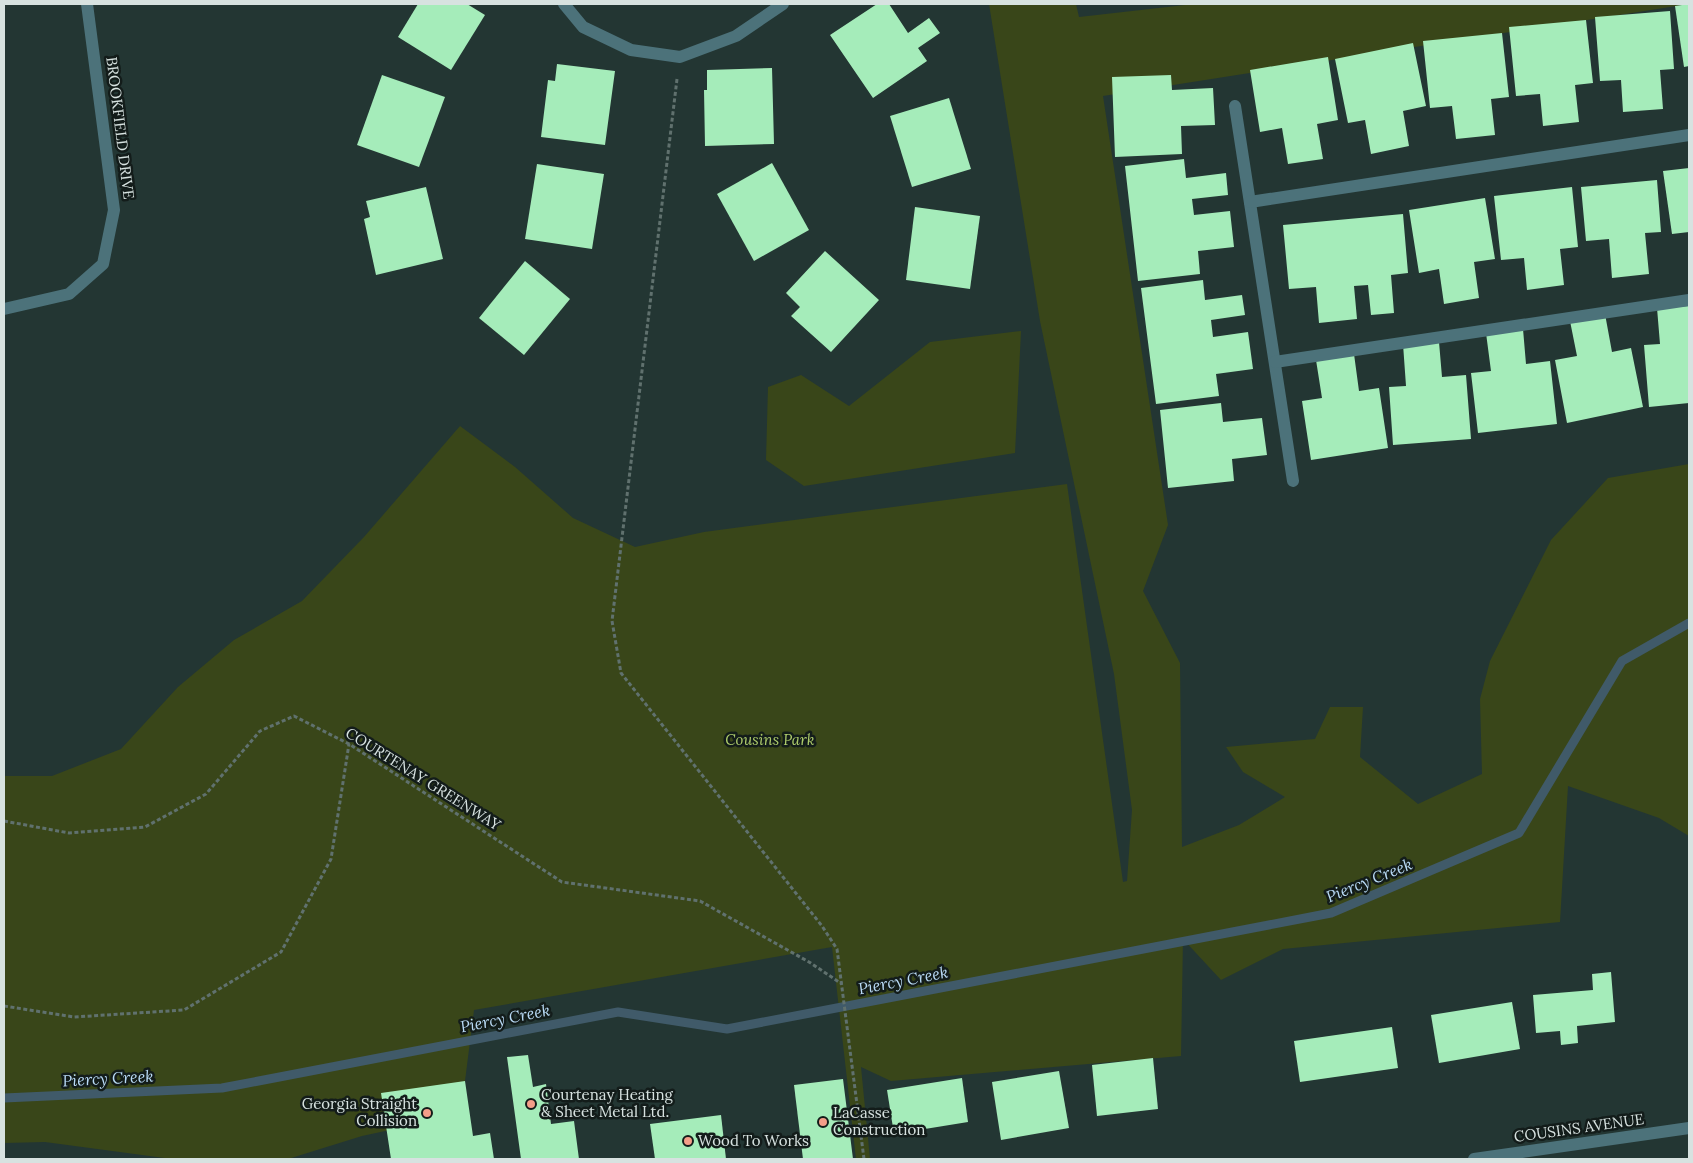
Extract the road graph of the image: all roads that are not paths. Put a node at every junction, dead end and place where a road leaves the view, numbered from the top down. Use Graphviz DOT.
graph roads {
  1 [pos="87,4"];
  2 [pos="564,4"];
  3 [pos="783,4"];
  4 [pos="1235,106"];
  5 [pos="1689,135"];
  6 [pos="1250,202"];
  7 [pos="1689,300"];
  8 [pos="4,309"];
  9 [pos="1275,362"];
  10 [pos="1293,481"];
  11 [pos="1689,1128"];
  12 [pos="1474,1159"];
  1 -- 8 [label="street, BROOKFIELD DRIVE"];
  2 -- 3 [label="street"];
  4 -- 6 [label="street"];
  5 -- 6 [label="street"];
  6 -- 9 [label="street"];
  7 -- 9 [label="street"];
  9 -- 10 [label="street"];
  11 -- 12 [label="street, COUSINS AVENUE"];
}
